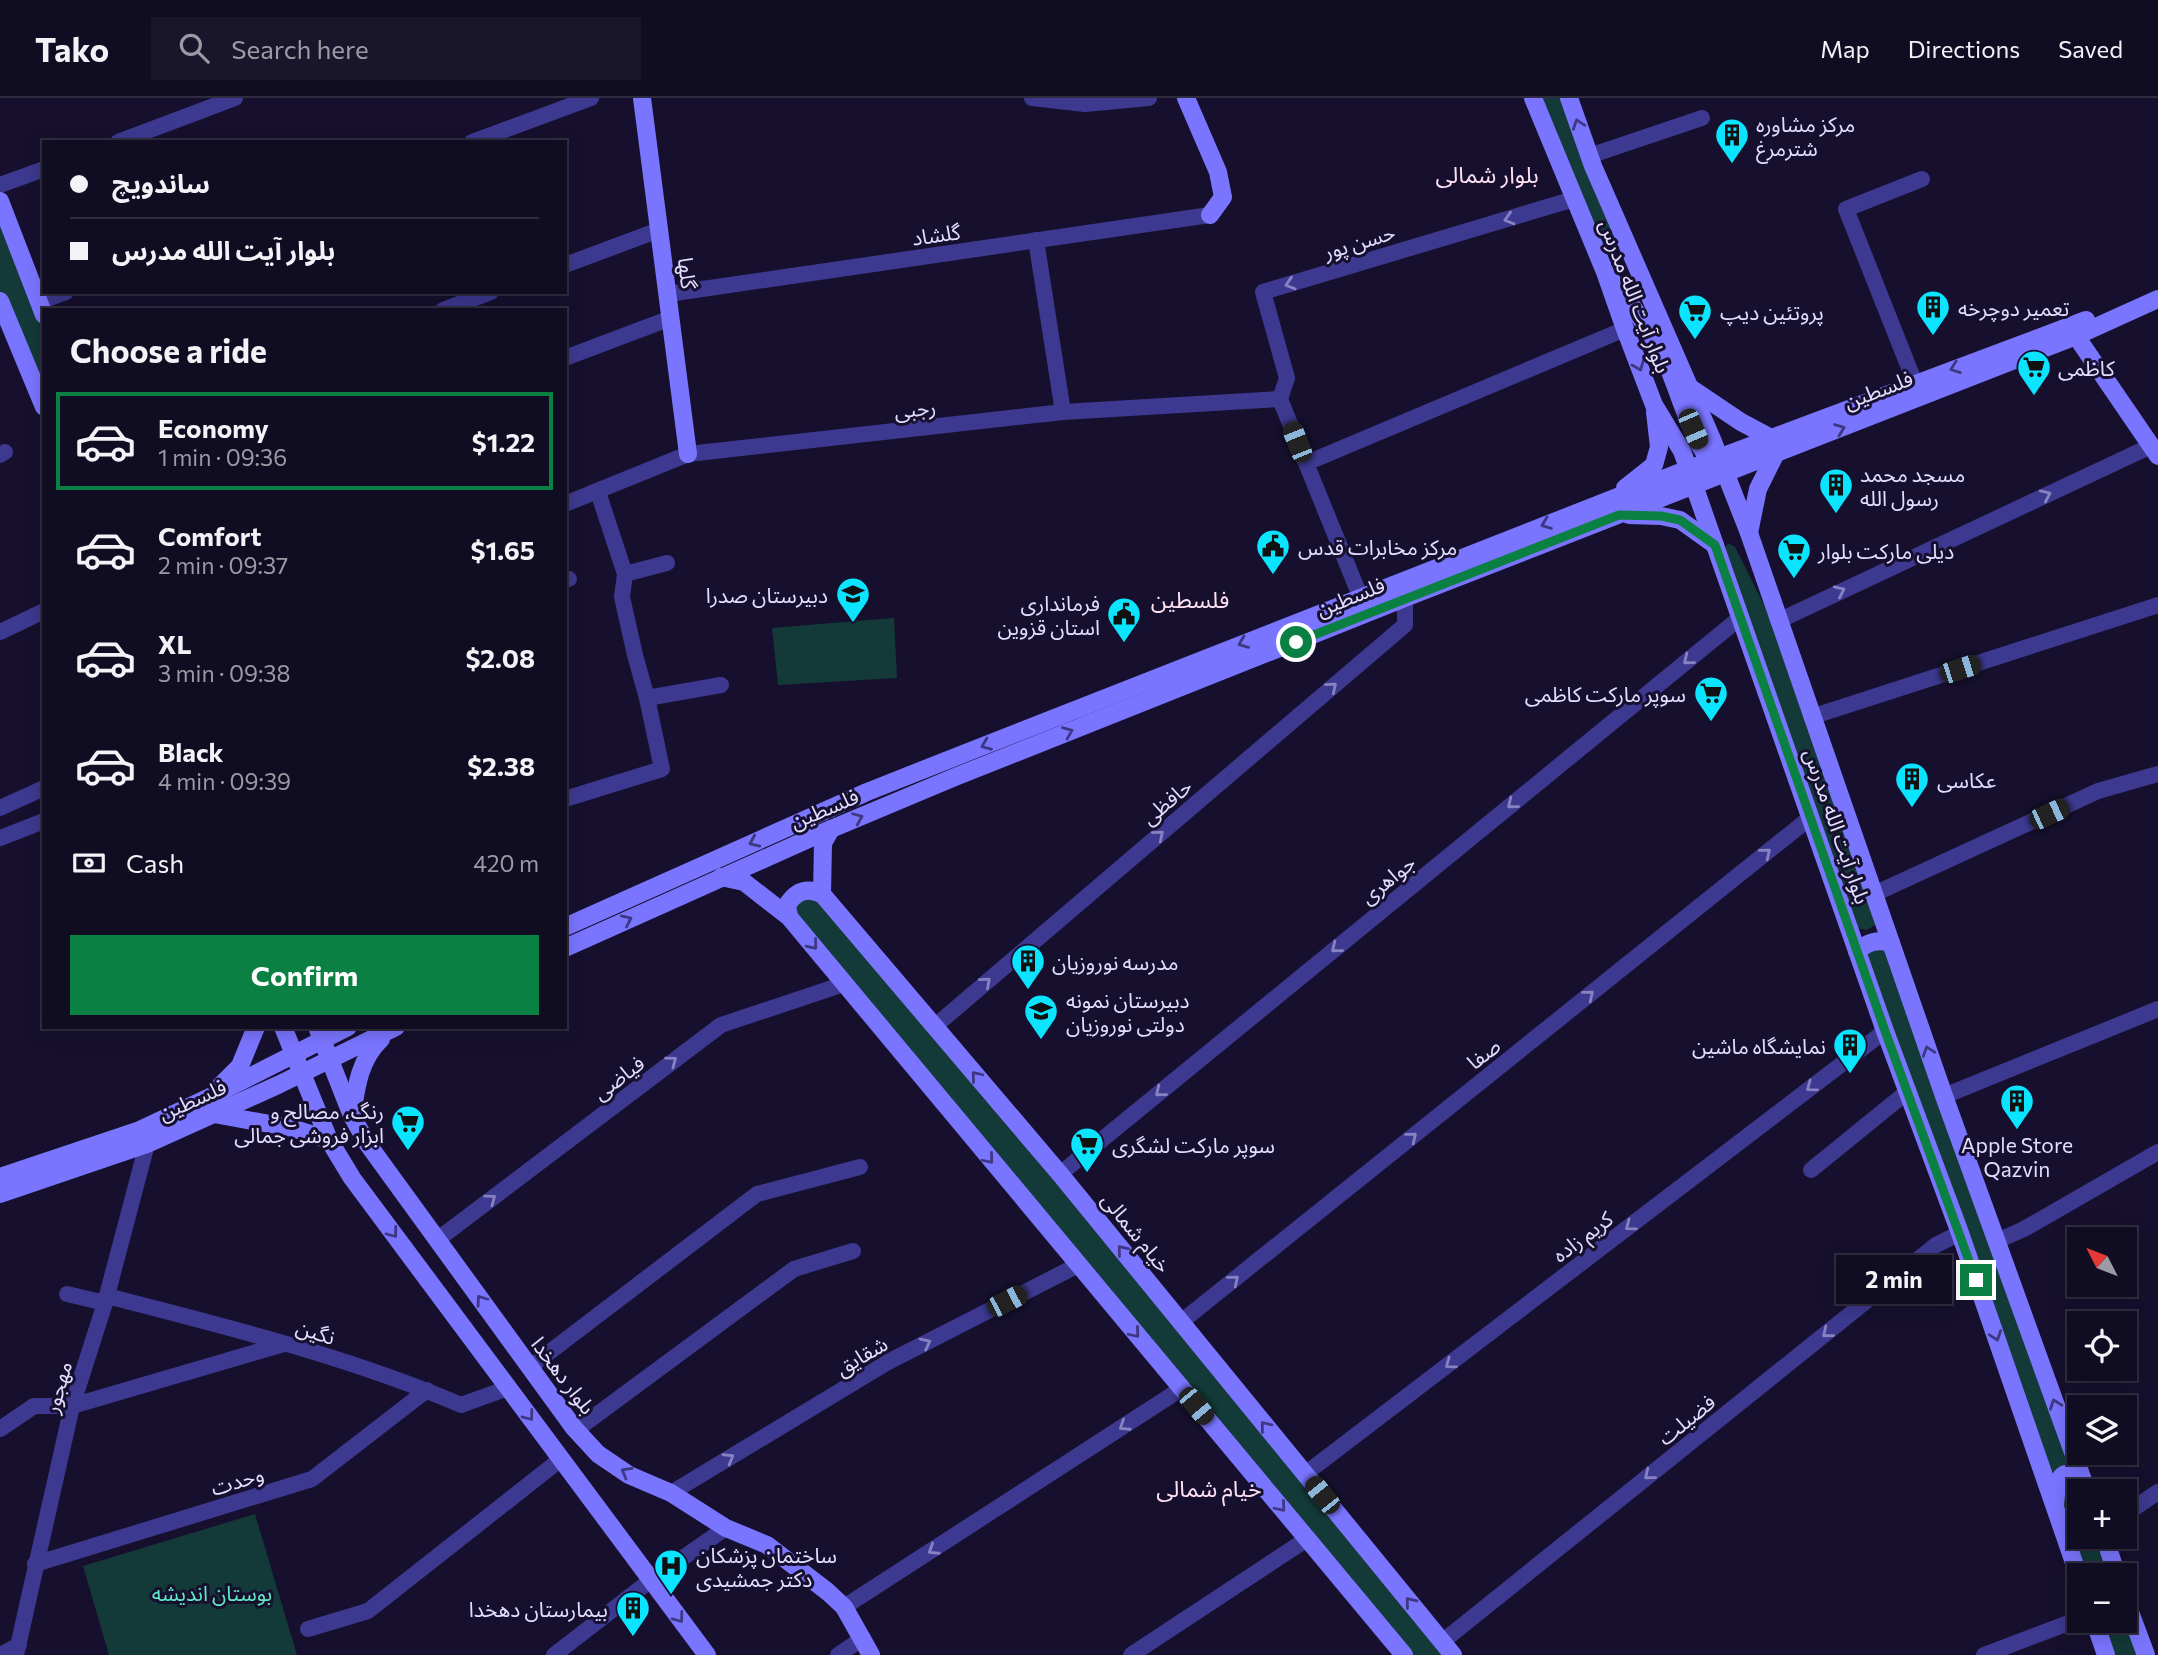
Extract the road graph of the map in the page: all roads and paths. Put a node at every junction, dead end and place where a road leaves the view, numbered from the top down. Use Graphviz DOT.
graph roads {
  1 [pos="235,98"];
  2 [pos="591,98"];
  3 [pos="642,98"];
  4 [pos="1032,98"];
  5 [pos="1149,98"];
  6 [pos="1186,98"];
  7 [pos="1533,98"];
  8 [pos="1569,98"];
  9 [pos="1702,118"];
  10 [pos="123,140"];
  11 [pos="477,140"];
  12 [pos="1591,161"];
  13 [pos="42,170"];
  14 [pos="1922,178"];
  15 [pos="1567,180"];
  16 [pos="0,186"];
  17 [pos="1574,199"];
  18 [pos="0,201"];
  19 [pos="1210,215"];
  20 [pos="659,230"];
  21 [pos="1036,240"];
  22 [pos="567,264"];
  23 [pos="1605,272"];
  24 [pos="63,294"];
  25 [pos="486,294"];
  26 [pos="668,294"];
  27 [pos="2158,299"];
  28 [pos="0,301"];
  29 [pos="42,308"];
  30 [pos="448,308"];
  31 [pos="41,309"];
  32 [pos="671,318"];
  33 [pos="1625,330"];
  34 [pos="2076,336"];
  35 [pos="567,357"];
  36 [pos="1915,383"];
  37 [pos="1689,387"];
  38 [pos="1280,399"];
  39 [pos="42,402"];
  40 [pos="1654,405"];
  41 [pos="1063,412"];
  42 [pos="1773,446"];
  43 [pos="2155,451"];
  44 [pos="688,454"];
  45 [pos="1316,458"];
  46 [pos="1688,469"];
  47 [pos="1711,478"];
  48 [pos="598,492"];
  49 [pos="567,503"];
  50 [pos="1614,507"];
  51 [pos="1749,533"];
  52 [pos="1715,545"];
  53 [pos="667,563"];
  54 [pos="625,573"];
  55 [pos="1360,596"];
  56 [pos="1405,598"];
  57 [pos="2158,605"];
  58 [pos="42,612"];
  59 [pos="1741,617"];
  60 [pos="1778,621"];
  61 [pos="0,632"];
  62 [pos="1790,657"];
  63 [pos="721,685"];
  64 [pos="647,698"];
  65 [pos="1811,717"];
  66 [pos="2158,774"];
  67 [pos="42,789"];
  68 [pos="567,798"];
  69 [pos="0,808"];
  70 [pos="1811,817"];
  71 [pos="42,822"];
  72 [pos="831,829"];
  73 [pos="0,838"];
  74 [pos="722,877"];
  75 [pos="822,894"];
  76 [pos="1874,894"];
  77 [pos="789,917"];
  78 [pos="1883,920"];
  79 [pos="567,926"];
  80 [pos="1849,927"];
  81 [pos="1891,943"];
  82 [pos="567,947"];
  83 [pos="1857,951"];
  84 [pos="844,985"];
  85 [pos="2158,1009"];
  86 [pos="934,1027"];
  87 [pos="255,1029"];
  88 [pos="284,1029"];
  89 [pos="340,1029"];
  90 [pos="392,1029"];
  91 [pos="393,1029"];
  92 [pos="1885,1031"];
  93 [pos="319,1034"];
  94 [pos="293,1054"];
  95 [pos="329,1060"];
  96 [pos="301,1073"];
  97 [pos="1907,1092"];
  98 [pos="1944,1096"];
  99 [pos="211,1106"];
  100 [pos="352,1116"];
  101 [pos="144,1136"];
  102 [pos="329,1140"];
  103 [pos="2158,1152"];
  104 [pos="860,1167"];
  105 [pos="1811,1170"];
  106 [pos="1059,1174"];
  107 [pos="0,1177"];
  108 [pos="0,1194"];
  109 [pos="1960,1233"];
  110 [pos="437,1240"];
  111 [pos="1997,1241"];
  112 [pos="853,1251"];
  113 [pos="1078,1265"];
  114 [pos="67,1294"];
  115 [pos="106,1299"];
  116 [pos="1181,1322"];
  117 [pos="287,1343"];
  118 [pos="530,1367"];
  119 [pos="509,1388"];
  120 [pos="1181,1389"];
  121 [pos="427,1390"];
  122 [pos="72,1406"];
  123 [pos="0,1429"];
  124 [pos="576,1430"];
  125 [pos="561,1459"];
  126 [pos="1305,1474"];
  127 [pos="2076,1479"];
  128 [pos="2082,1479"];
  129 [pos="2158,1492"];
  130 [pos="671,1493"];
  131 [pos="2137,1506"];
  132 [pos="2055,1507"];
  133 [pos="726,1528"];
  134 [pos="1307,1539"];
  135 [pos="2074,1563"];
  136 [pos="36,1564"];
  137 [pos="651,1580"];
  138 [pos="845,1608"];
  139 [pos="2067,1624"];
  140 [pos="308,1629"];
  141 [pos="2137,1631"];
  142 [pos="2098,1633"];
  143 [pos="863,1638"];
  144 [pos="1447,1648"];
  145 [pos="17,1650"];
  146 [pos="0,1655"];
  147 [pos="554,1655"];
  148 [pos="707,1655"];
  149 [pos="838,1655"];
  150 [pos="871,1655"];
  151 [pos="1131,1655"];
  152 [pos="1404,1655"];
  153 [pos="1984,1655"];
  154 [pos="2106,1655"];
  155 [pos="2146,1655"];
  1 -- 10 [label="street"];
  2 -- 11 [label="street"];
  3 -- 20 [label="main road, گلها"];
  4 -- 5 [label="street"];
  6 -- 19 [label="main road"];
  7 -- 15 [label="main road, بلوار آیت الله مدرس"];
  12 -- 8 [label="main road, بلوار آیت الله مدرس, one-way"];
  9 -- 12 [label="street"];
  12 -- 15 [label="main road"];
  12 -- 37 [label="main road, بلوار آیت الله مدرس"];
  13 -- 16 [label="street"];
  14 -- 36 [label="street"];
  15 -- 17 [label="main road, بلوار آیت الله مدرس"];
  17 -- 23 [label="main road, بلوار آیت الله مدرس"];
  17 -- 38 [label="street, حسن پور, one-way"];
  18 -- 31 [label="main road"];
  19 -- 21 [label="street, گلشاد"];
  20 -- 22 [label="street"];
  20 -- 26 [label="main road, گلها"];
  21 -- 26 [label="street, گلشاد"];
  21 -- 41 [label="street"];
  23 -- 33 [label="main road, بلوار آیت الله مدرس"];
  23 -- 47 [label="main road"];
  24 -- 29 [label="street"];
  25 -- 30 [label="street"];
  26 -- 32 [label="main road, گلها"];
  27 -- 34 [label="main road, فلسطین"];
  27 -- 36 [label="main road, فلسطین, one-way"];
  28 -- 39 [label="main road"];
  32 -- 35 [label="street"];
  32 -- 44 [label="main road, گلها"];
  33 -- 40 [label="main road, بلوار آیت الله مدرس, one-way"];
  33 -- 45 [label="street"];
  42 -- 34 [label="main road, فلسطین, one-way"];
  34 -- 43 [label="main road"];
  36 -- 42 [label="main road, فلسطین"];
  37 -- 42 [label="main road"];
  37 -- 47 [label="main road, بلوار آیت الله مدرس"];
  38 -- 41 [label="street, رجبی"];
  38 -- 55 [label="street"];
  40 -- 46 [label="main road, بلوار آیت الله مدرس"];
  40 -- 50 [label="main road"];
  41 -- 44 [label="street, رجبی"];
  42 -- 47 [label="main road, فلسطین"];
  42 -- 51 [label="main road"];
  60 -- 43 [label="street, one-way"];
  44 -- 48 [label="street, رجبی"];
  46 -- 47 [label="main road"];
  46 -- 50 [label="main road, فلسطین"];
  47 -- 50 [label="main road, فلسطین"];
  47 -- 51 [label="main road, بلوار آیت الله مدرس"];
  47 -- 52 [label="main road, بلوار آیت الله مدرس"];
  47 -- 62 [label="main road"];
  48 -- 49 [label="street, رجبی"];
  48 -- 54 [label="street"];
  50 -- 52 [label="main road"];
  50 -- 55 [label="main road, فلسطین, one-way"];
  50 -- 56 [label="main road, فلسطین"];
  51 -- 60 [label="main road, بلوار آیت الله مدرس"];
  52 -- 59 [label="main road, بلوار آیت الله مدرس"];
  53 -- 54 [label="street"];
  54 -- 64 [label="street"];
  55 -- 79 [label="main road, فلسطین, one-way"];
  72 -- 56 [label="main road, فلسطین, one-way"];
  86 -- 56 [label="street, حافظی, one-way"];
  57 -- 65 [label="street"];
  58 -- 61 [label="street"];
  59 -- 70 [label="main road, بلوار آیت الله مدرس"];
  59 -- 106 [label="street, جواهری, one-way"];
  60 -- 62 [label="main road, بلوار آیت الله مدرس"];
  62 -- 65 [label="main road, بلوار آیت الله مدرس"];
  63 -- 64 [label="street"];
  64 -- 68 [label="street"];
  65 -- 76 [label="main road, بلوار آیت الله مدرس"];
  66 -- 76 [label="street"];
  67 -- 69 [label="street"];
  70 -- 80 [label="main road, بلوار آیت الله مدرس"];
  116 -- 70 [label="street, صفا, one-way"];
  71 -- 73 [label="street"];
  72 -- 74 [label="main road, فلسطین"];
  72 -- 75 [label="main road"];
  74 -- 77 [label="main road"];
  82 -- 74 [label="main road, فلسطین, one-way"];
  75 -- 77 [label="main road"];
  75 -- 86 [label="main road, خیام شمالی"];
  76 -- 78 [label="main road, بلوار آیت الله مدرس"];
  77 -- 84 [label="main road, one-way"];
  78 -- 80 [label="main road"];
  78 -- 81 [label="main road, بلوار آیت الله مدرس"];
  80 -- 83 [label="main road, بلوار آیت الله مدرس"];
  81 -- 83 [label="main road"];
  98 -- 81 [label="main road, بلوار آیت الله مدرس, one-way"];
  83 -- 92 [label="main road, بلوار آیت الله مدرس"];
  110 -- 84 [label="street, فیاضی, one-way"];
  84 -- 113 [label="main road, one-way"];
  85 -- 98 [label="street"];
  106 -- 86 [label="main road, خیام شمالی, one-way"];
  87 -- 99 [label="main road"];
  88 -- 94 [label="main road"];
  89 -- 93 [label="main road"];
  90 -- 95 [label="main road, فلسطین"];
  91 -- 100 [label="main road"];
  92 -- 97 [label="main road, بلوار آیت الله مدرس"];
  92 -- 126 [label="street, کریم زاده, one-way"];
  93 -- 94 [label="main road"];
  93 -- 95 [label="main road, بلوار دهخدا"];
  94 -- 96 [label="main road"];
  94 -- 99 [label="main road"];
  95 -- 96 [label="main road, فلسطین"];
  95 -- 100 [label="main road, بلوار دهخدا"];
  96 -- 99 [label="main road, فلسطین"];
  96 -- 102 [label="main road"];
  97 -- 105 [label="street"];
  97 -- 109 [label="main road, بلوار آیت الله مدرس"];
  98 -- 111 [label="main road, بلوار آیت الله مدرس"];
  99 -- 101 [label="main road, فلسطین"];
  99 -- 102 [label="main road"];
  100 -- 110 [label="main road, بلوار دهخدا"];
  101 -- 107 [label="main road, فلسطین"];
  101 -- 108 [label="main road, فلسطین"];
  101 -- 115 [label="street, مهجور"];
  102 -- 119 [label="main road, one-way"];
  103 -- 111 [label="street"];
  104 -- 118 [label="street"];
  116 -- 106 [label="main road, خیام شمالی, one-way"];
  109 -- 132 [label="main road, بلوار آیت الله مدرس, one-way"];
  109 -- 144 [label="street, فضیلت, one-way"];
  118 -- 110 [label="main road, بلوار دهخدا, one-way"];
  128 -- 111 [label="main road, بلوار آیت الله مدرس, one-way"];
  112 -- 124 [label="street"];
  113 -- 120 [label="main road, one-way"];
  130 -- 113 [label="street, شقایق, one-way"];
  114 -- 115 [label="street, نگین"];
  115 -- 117 [label="street, نگین"];
  115 -- 122 [label="street, مهجور"];
  126 -- 116 [label="main road, خیام شمالی, one-way"];
  117 -- 121 [label="street, نگین"];
  117 -- 122 [label="street"];
  118 -- 124 [label="main road, بلوار دهخدا"];
  119 -- 121 [label="street, نگین"];
  119 -- 125 [label="main road, one-way"];
  120 -- 134 [label="main road, one-way"];
  120 -- 138 [label="street, one-way"];
  121 -- 136 [label="street, وحدت"];
  122 -- 123 [label="street"];
  122 -- 136 [label="street, مهجور"];
  130 -- 124 [label="main road, بلوار دهخدا, one-way"];
  125 -- 137 [label="main road"];
  125 -- 140 [label="street"];
  144 -- 126 [label="main road, خیام شمالی, one-way"];
  127 -- 132 [label="main road"];
  129 -- 131 [label="street"];
  130 -- 133 [label="main road, بلوار دهخدا"];
  132 -- 135 [label="main road, بلوار آیت الله مدرس"];
  133 -- 137 [label="street"];
  133 -- 138 [label="main road, بلوار دهخدا"];
  134 -- 151 [label="street"];
  134 -- 152 [label="main road"];
  136 -- 145 [label="street, مهجور"];
  137 -- 147 [label="street"];
  137 -- 148 [label="main road, one-way"];
  138 -- 143 [label="main road, بلوار دهخدا"];
  139 -- 153 [label="street"];
  141 -- 155 [label="main road"];
  142 -- 154 [label="main road"];
  143 -- 149 [label="street"];
  143 -- 150 [label="main road, بلوار دهخدا"];
  145 -- 146 [label="street, مهجور"];
}
